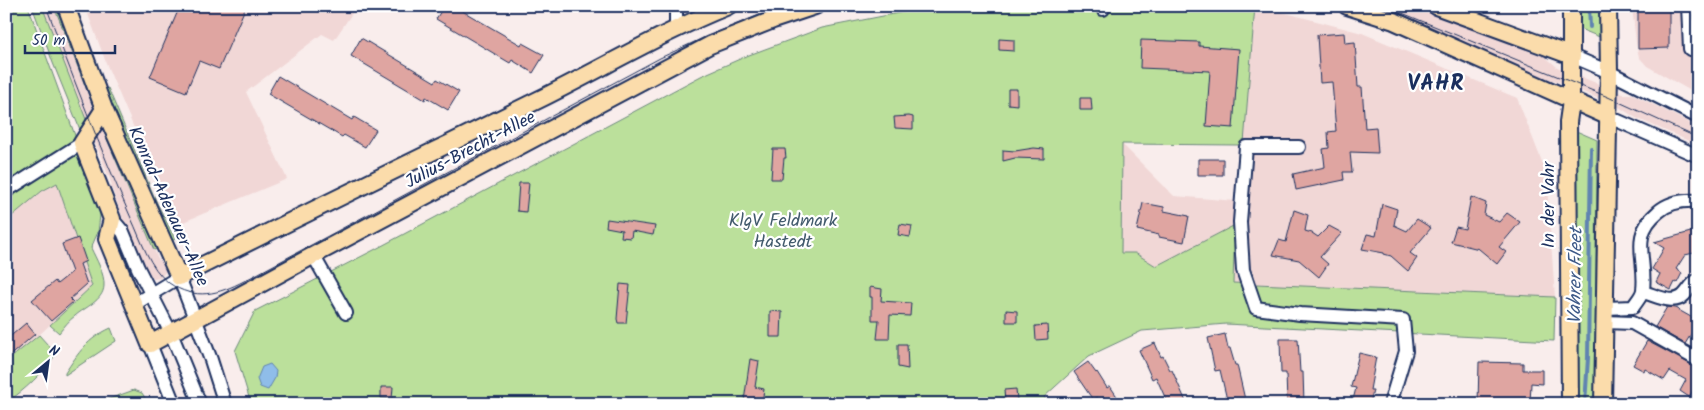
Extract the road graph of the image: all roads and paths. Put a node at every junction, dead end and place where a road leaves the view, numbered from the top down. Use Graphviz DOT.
graph roads {
  1 [pos="66,6"];
  2 [pos="676,6"];
  3 [pos="728,6"];
  4 [pos="816,6"];
  5 [pos="1348,6"];
  6 [pos="1436,6"];
  7 [pos="1572,6"];
  8 [pos="1608,6"];
  9 [pos="1688,6"];
  10 [pos="705,10"];
  11 [pos="676,29"];
  12 [pos="1698,49"];
  13 [pos="1572,56"];
  14 [pos="1609,72"];
  15 [pos="1571,101"];
  16 [pos="104,109"];
  17 [pos="1607,116"];
  18 [pos="1698,118"];
  19 [pos="82,143"];
  20 [pos="1299,147"];
  21 [pos="1698,156"];
  22 [pos="6,191"];
  23 [pos="1698,201"];
  24 [pos="112,219"];
  25 [pos="313,256"];
  26 [pos="179,277"];
  27 [pos="1698,280"];
  28 [pos="1643,292"];
  29 [pos="151,293"];
  30 [pos="133,305"];
  31 [pos="346,313"];
  32 [pos="1605,315"];
  33 [pos="196,320"];
  34 [pos="171,333"];
  35 [pos="150,344"];
  36 [pos="1698,360"];
  37 [pos="174,404"];
  38 [pos="200,404"];
  39 [pos="225,404"];
  40 [pos="1390,404"];
  41 [pos="1570,404"];
  42 [pos="1603,404"];
  1 -- 16 [label="main road, Konrad-Adenauer-Allee"];
  2 -- 11 [label="street"];
  3 -- 10 [label="main road, Julius-Brecht-Allee"];
  4 -- 25 [label="main road, Julius-Brecht-Allee"];
  5 -- 15 [label="main road"];
  6 -- 13 [label="main road"];
  7 -- 13 [label="main road, In der Vahr"];
  8 -- 14 [label="main road"];
  9 -- 12 [label="street"];
  10 -- 11 [label="main road, Julius-Brecht-Allee"];
  11 -- 26 [label="main road, Julius-Brecht-Allee"];
  13 -- 14 [label="street"];
  13 -- 15 [label="main road, In der Vahr"];
  14 -- 17 [label="main road"];
  14 -- 18 [label="street"];
  15 -- 17 [label="main road"];
  15 -- 41 [label="main road, In der Vahr"];
  16 -- 19 [label="main road"];
  16 -- 26 [label="main road, Konrad-Adenauer-Allee"];
  17 -- 21 [label="street"];
  17 -- 32 [label="main road"];
  19 -- 22 [label="street"];
  19 -- 24 [label="main road"];
  20 -- 40 [label="street"];
  23 -- 28 [label="street"];
  24 -- 29 [label="street"];
  24 -- 30 [label="main road"];
  25 -- 31 [label="street"];
  25 -- 33 [label="main road, Julius-Brecht-Allee"];
  26 -- 29 [label="street, Julius-Brecht-Allee"];
  26 -- 33 [label="street, Konrad-Adenauer-Allee"];
  27 -- 28 [label="street"];
  28 -- 32 [label="street"];
  29 -- 30 [label="street, Julius-Brecht-Allee"];
  29 -- 34 [label="street"];
  30 -- 35 [label="main road"];
  32 -- 36 [label="street"];
  32 -- 42 [label="main road"];
  33 -- 34 [label="main road, Julius-Brecht-Allee"];
  33 -- 39 [label="street, Konrad-Adenauer-Allee"];
  34 -- 35 [label="main road, Julius-Brecht-Allee"];
  34 -- 38 [label="street"];
  35 -- 37 [label="street"];
}
